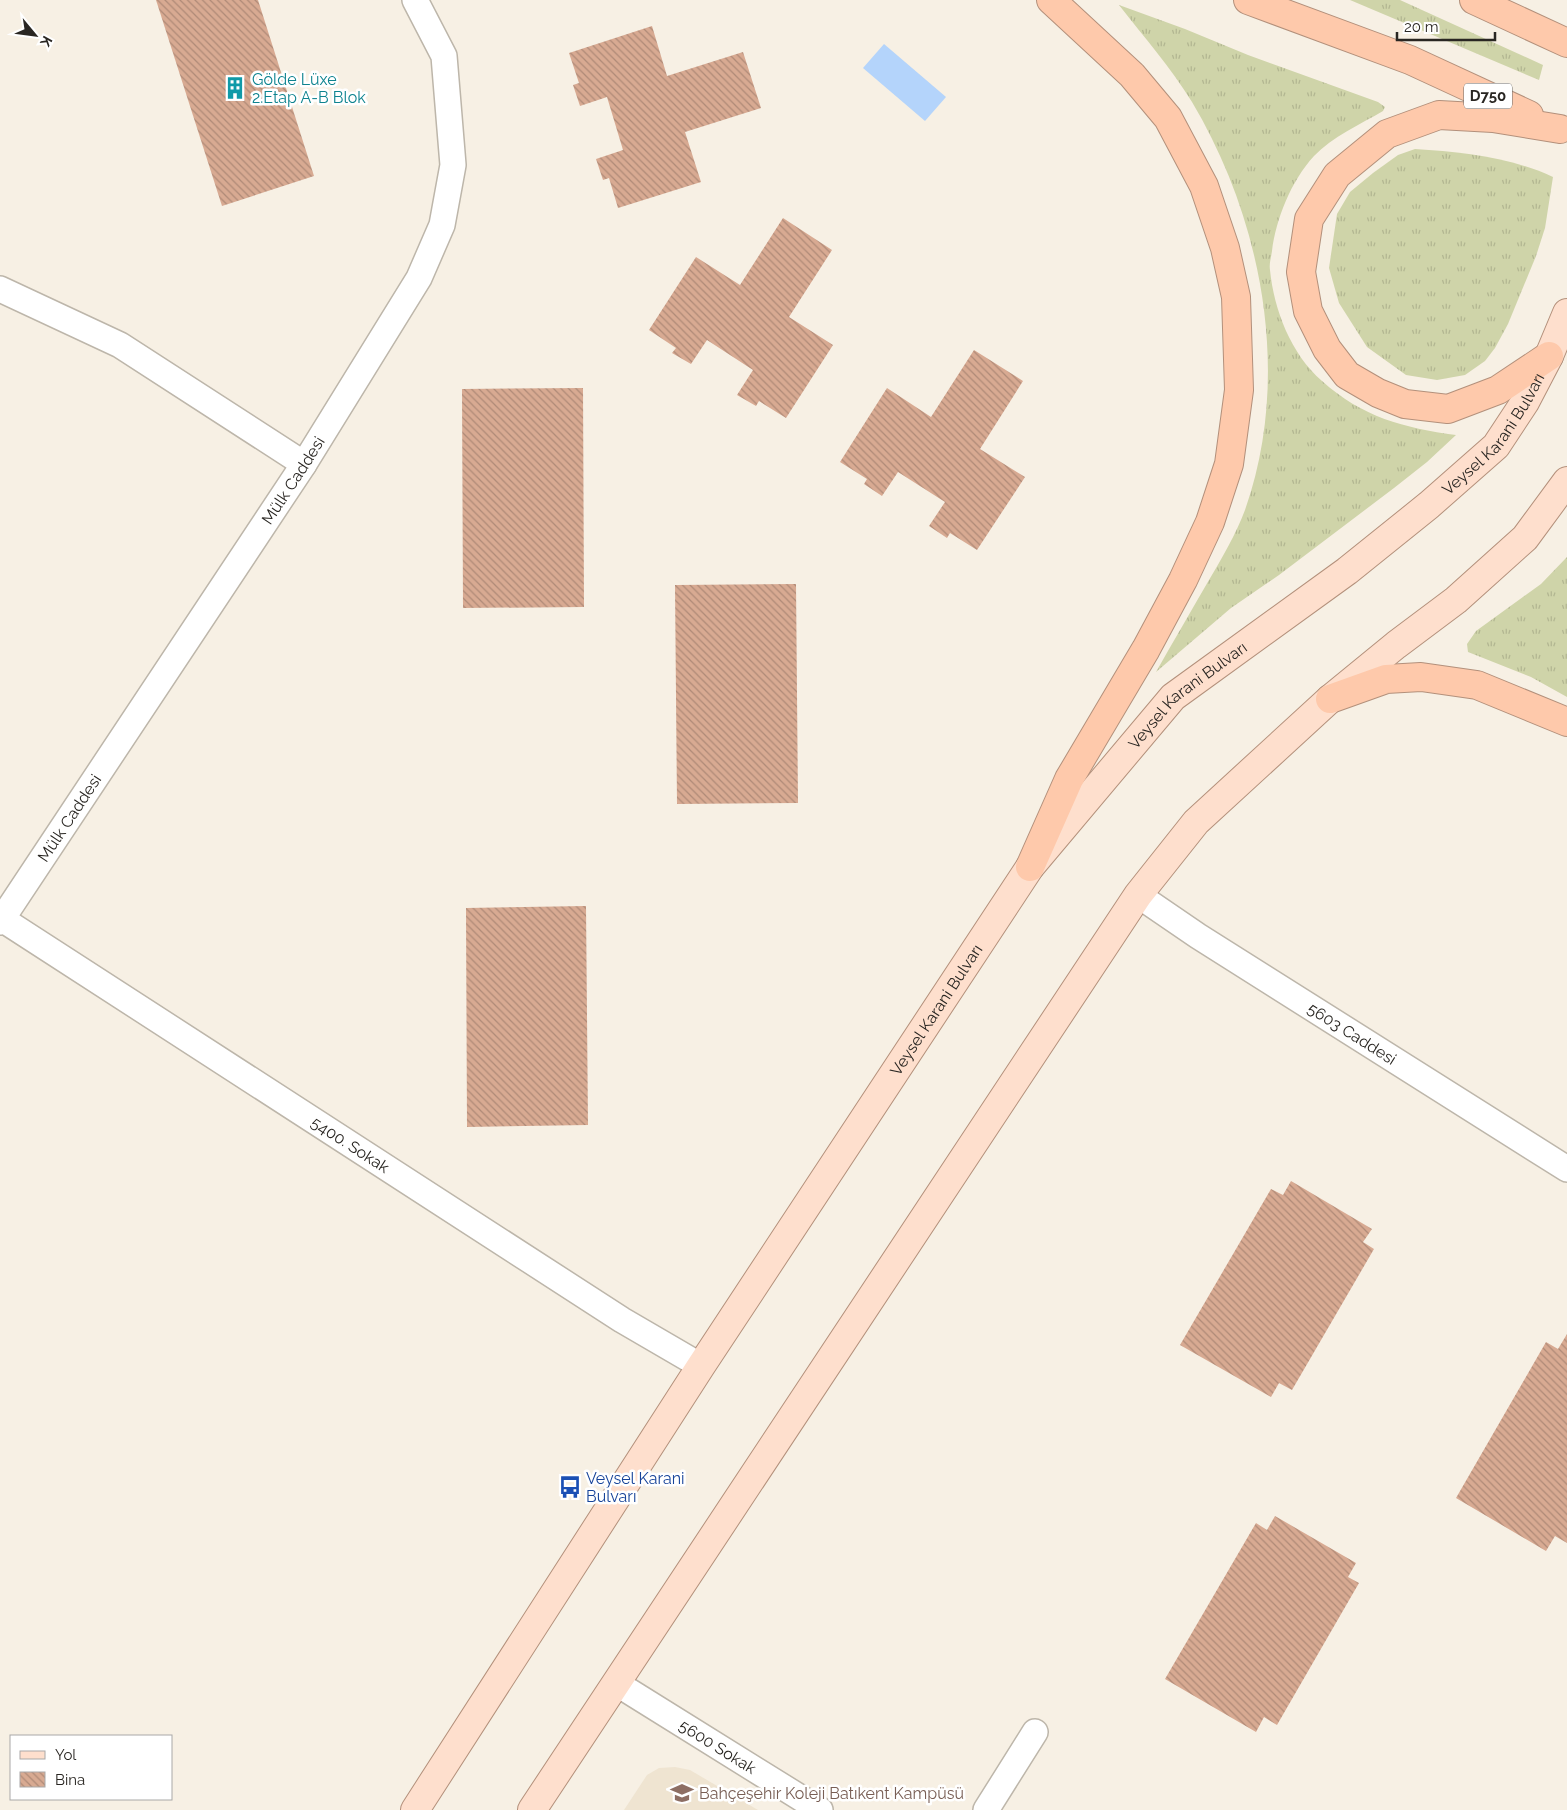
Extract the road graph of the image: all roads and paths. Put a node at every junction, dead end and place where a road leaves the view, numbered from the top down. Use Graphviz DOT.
graph roads {
  1 [pos="415,0"];
  2 [pos="1051,0"];
  3 [pos="1248,0"];
  4 [pos="1486,3"];
  5 [pos="1567,43"];
  6 [pos="1564,130"];
  7 [pos="0,289"];
  8 [pos="1567,312"];
  9 [pos="1549,356"];
  10 [pos="304,464"];
  11 [pos="1567,481"];
  12 [pos="1330,699"];
  13 [pos="1567,722"];
  14 [pos="1030,867"];
  15 [pos="1138,895"];
  16 [pos="1,921"];
  17 [pos="1567,1170"];
  18 [pos="701,1366"];
  19 [pos="616,1683"];
  20 [pos="1035,1732"];
  21 [pos="415,1810"];
  22 [pos="532,1810"];
  23 [pos="820,1810"];
  24 [pos="986,1810"];
  1 -- 10 [label="street, Mülk Caddesi"];
  2 -- 14 [label="highway"];
  3 -- 6 [label="highway, D750"];
  4 -- 5 [label="highway"];
  6 -- 9 [label="highway"];
  7 -- 10 [label="street"];
  8 -- 9 [label="main road, Veysel Karani Bulvarı"];
  9 -- 14 [label="main road, Veysel Karani Bulvarı"];
  10 -- 16 [label="street, Mülk Caddesi"];
  11 -- 12 [label="main road"];
  12 -- 13 [label="highway"];
  12 -- 15 [label="main road"];
  14 -- 18 [label="main road, Veysel Karani Bulvarı"];
  15 -- 17 [label="street, 5603 Caddesi"];
  15 -- 19 [label="main road"];
  16 -- 18 [label="street, 5400. Sokak"];
  18 -- 21 [label="main road, Veysel Karani Bulvarı"];
  19 -- 22 [label="main road"];
  19 -- 23 [label="street, 5600 Sokak"];
  20 -- 24 [label="street"];
}
